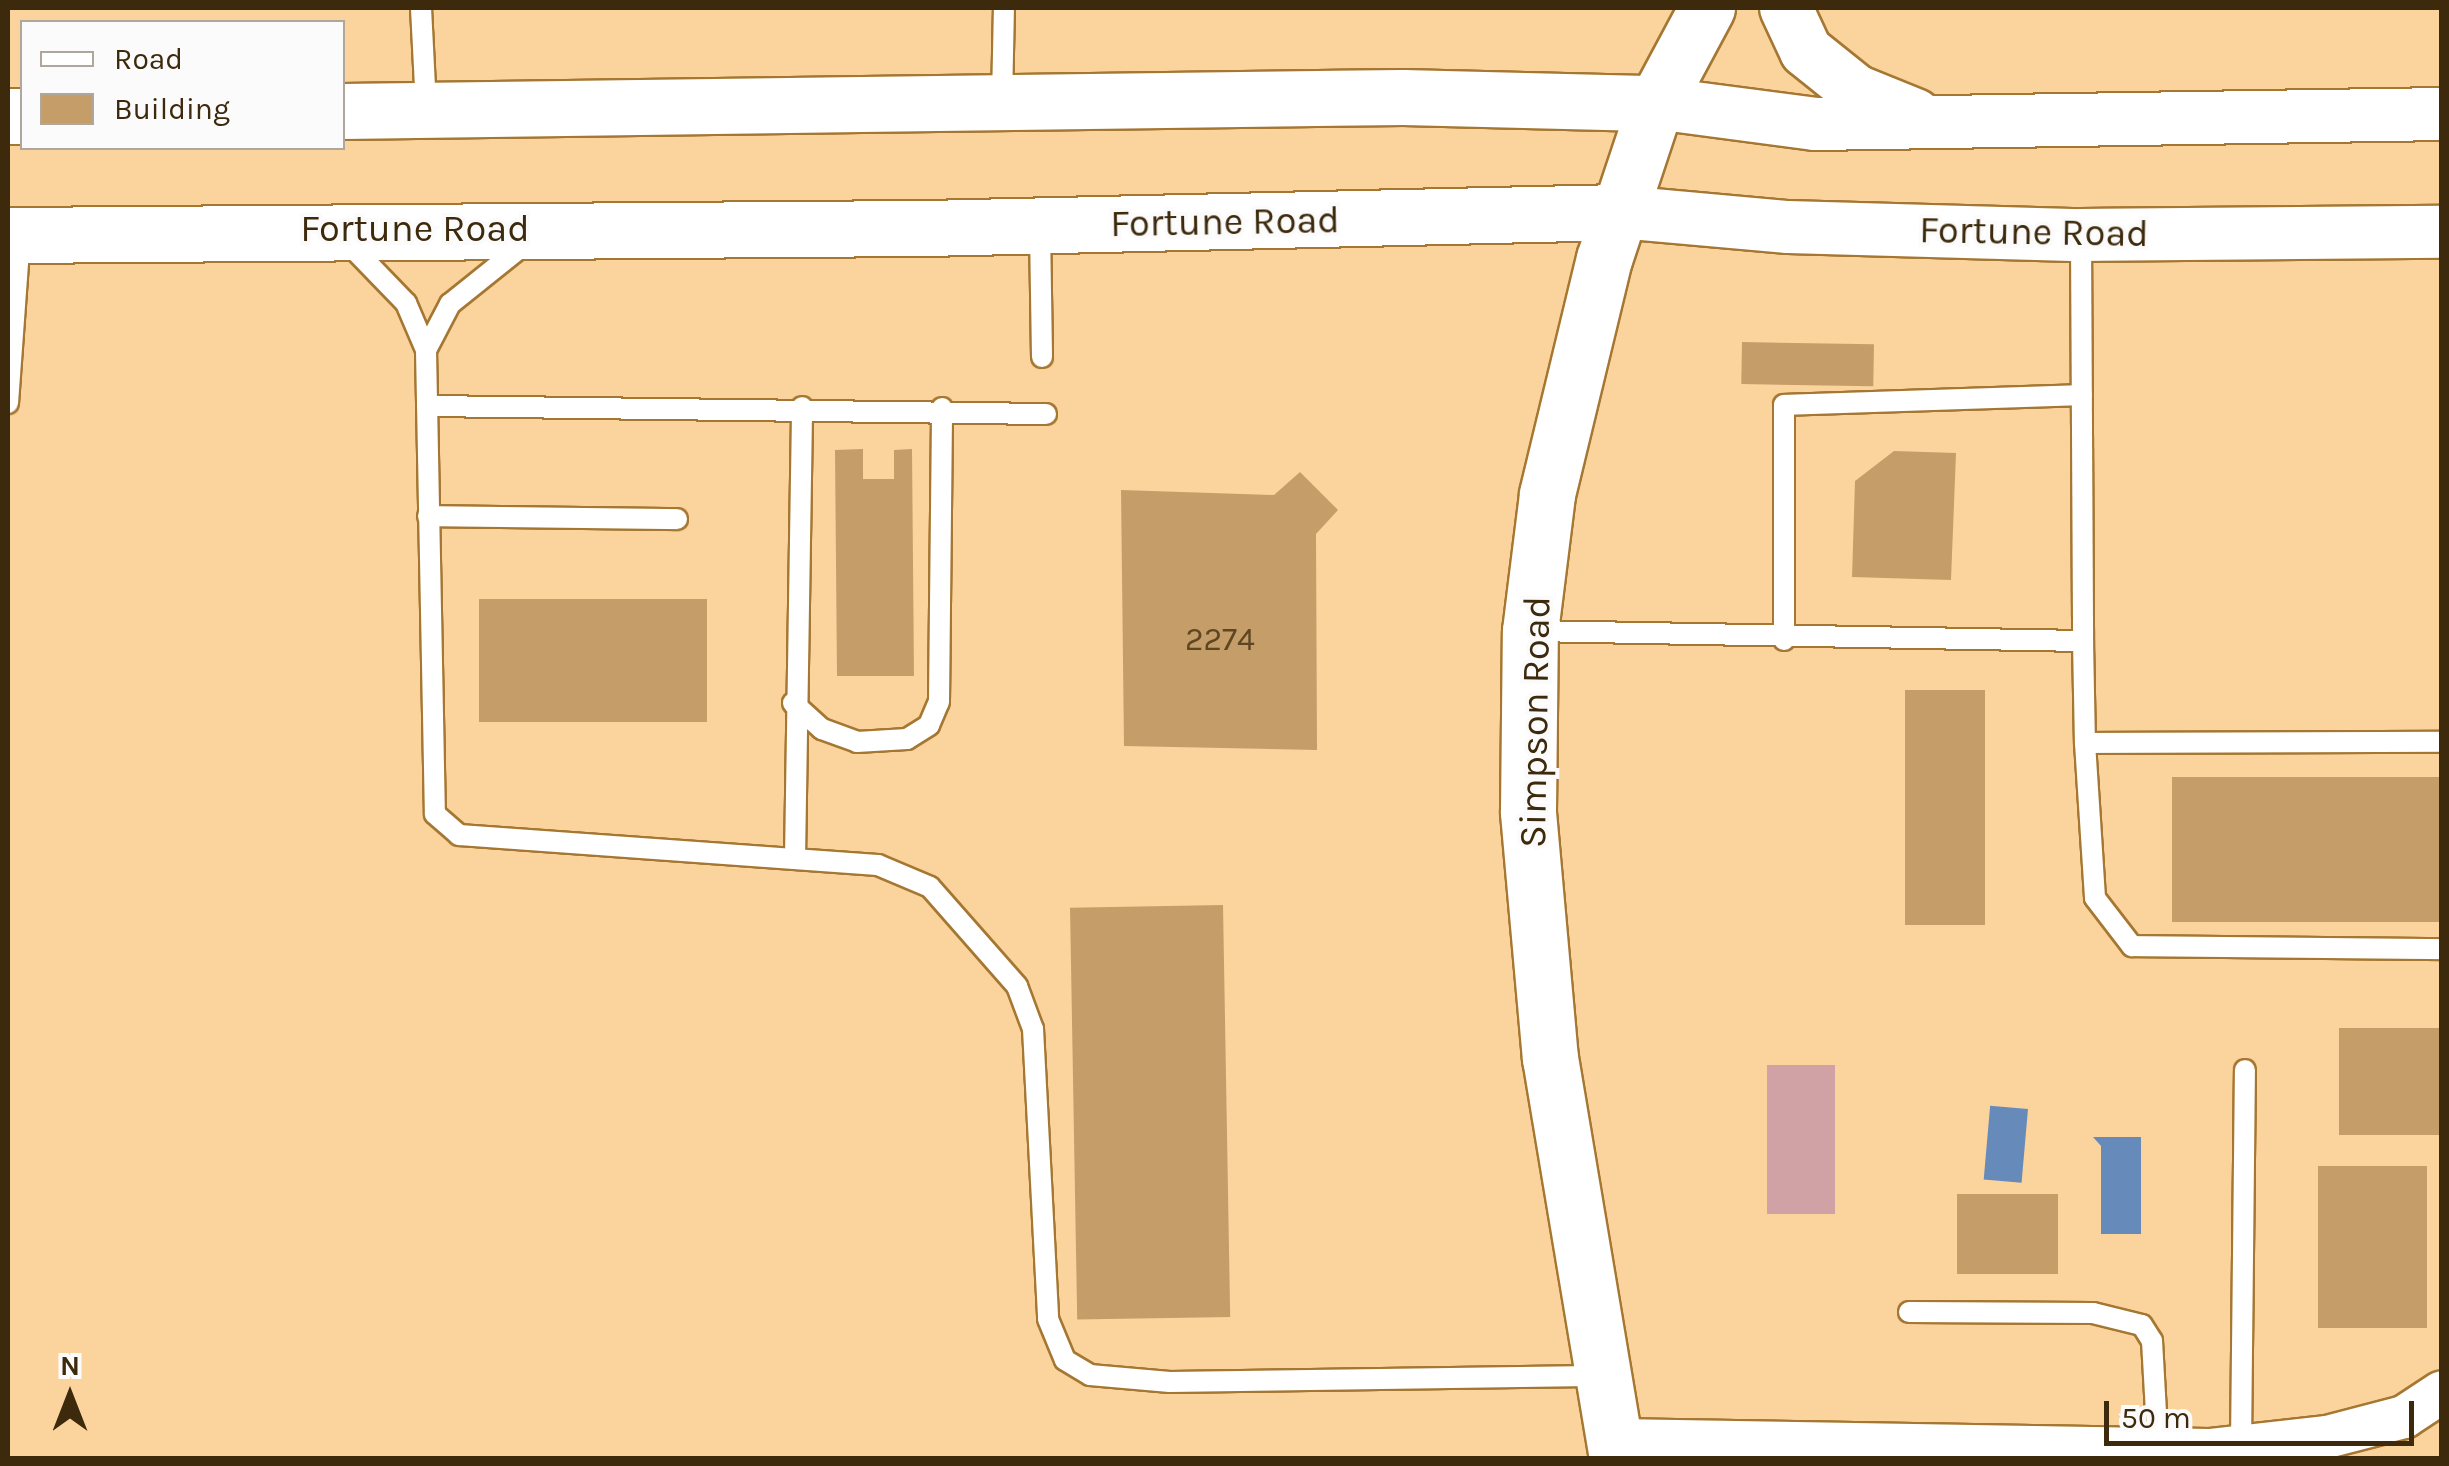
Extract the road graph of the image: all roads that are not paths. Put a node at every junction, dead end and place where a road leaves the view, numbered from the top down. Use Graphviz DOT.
graph roads {
  1 [pos="422,8"];
  2 [pos="1004,8"];
  3 [pos="1707,8"];
  4 [pos="1786,8"];
  5 [pos="1656,103"];
  6 [pos="1002,108"];
  7 [pos="426,109"];
  8 [pos="345,112"];
  9 [pos="2442,114"];
  10 [pos="1930,121"];
  11 [pos="1620,212"];
  12 [pos="1040,226"];
  13 [pos="334,228"];
  14 [pos="544,229"];
  15 [pos="2442,232"];
  16 [pos="14,235"];
  17 [pos="2081,235"];
  18 [pos="426,350"];
  19 [pos="1042,356"];
  20 [pos="2082,395"];
  21 [pos="8,404"];
  22 [pos="427,406"];
  23 [pos="802,407"];
  24 [pos="942,408"];
  25 [pos="1046,414"];
  26 [pos="428,516"];
  27 [pos="677,518"];
  28 [pos="1530,631"];
  29 [pos="1784,640"];
  30 [pos="2083,641"];
  31 [pos="793,703"];
  32 [pos="2442,742"];
  33 [pos="2086,743"];
  34 [pos="795,859"];
  35 [pos="2442,949"];
  36 [pos="2244,1070"];
  37 [pos="1909,1312"];
  38 [pos="1607,1376"];
  39 [pos="2442,1392"];
  40 [pos="2158,1448"];
  41 [pos="1617,1449"];
  42 [pos="2220,1452"];
  1 -- 7 [label="lane"];
  2 -- 6 [label="lane"];
  3 -- 5 [label="main road, Simpson Road"];
  4 -- 10 [label="street"];
  5 -- 6 [label="main road"];
  5 -- 10 [label="street"];
  5 -- 11 [label="main road, Simpson Road"];
  6 -- 7 [label="main road"];
  7 -- 8 [label="main road"];
  9 -- 10 [label="street"];
  11 -- 12 [label="main road, Fortune Road"];
  11 -- 17 [label="street, Fortune Road"];
  11 -- 28 [label="main road, Simpson Road"];
  12 -- 14 [label="main road, Fortune Road"];
  12 -- 19 [label="lane"];
  13 -- 14 [label="main road, Fortune Road"];
  13 -- 16 [label="main road, Fortune Road"];
  13 -- 18 [label="lane"];
  14 -- 18 [label="lane"];
  15 -- 17 [label="street, Fortune Road"];
  16 -- 21 [label="lane"];
  17 -- 20 [label="lane"];
  18 -- 22 [label="lane"];
  20 -- 29 [label="lane"];
  20 -- 30 [label="lane"];
  22 -- 23 [label="lane"];
  22 -- 26 [label="lane"];
  23 -- 24 [label="lane"];
  23 -- 31 [label="lane"];
  24 -- 25 [label="lane"];
  24 -- 31 [label="lane"];
  26 -- 27 [label="lane"];
  26 -- 34 [label="lane"];
  28 -- 29 [label="lane"];
  28 -- 38 [label="main road, Simpson Road"];
  29 -- 30 [label="lane"];
  30 -- 33 [label="lane"];
  31 -- 34 [label="lane"];
  32 -- 33 [label="lane"];
  33 -- 35 [label="lane"];
  34 -- 38 [label="lane"];
  36 -- 42 [label="lane"];
  37 -- 40 [label="lane"];
  38 -- 41 [label="main road, Simpson Road"];
  39 -- 42 [label="street"];
  40 -- 41 [label="street"];
  40 -- 42 [label="street"];
}
